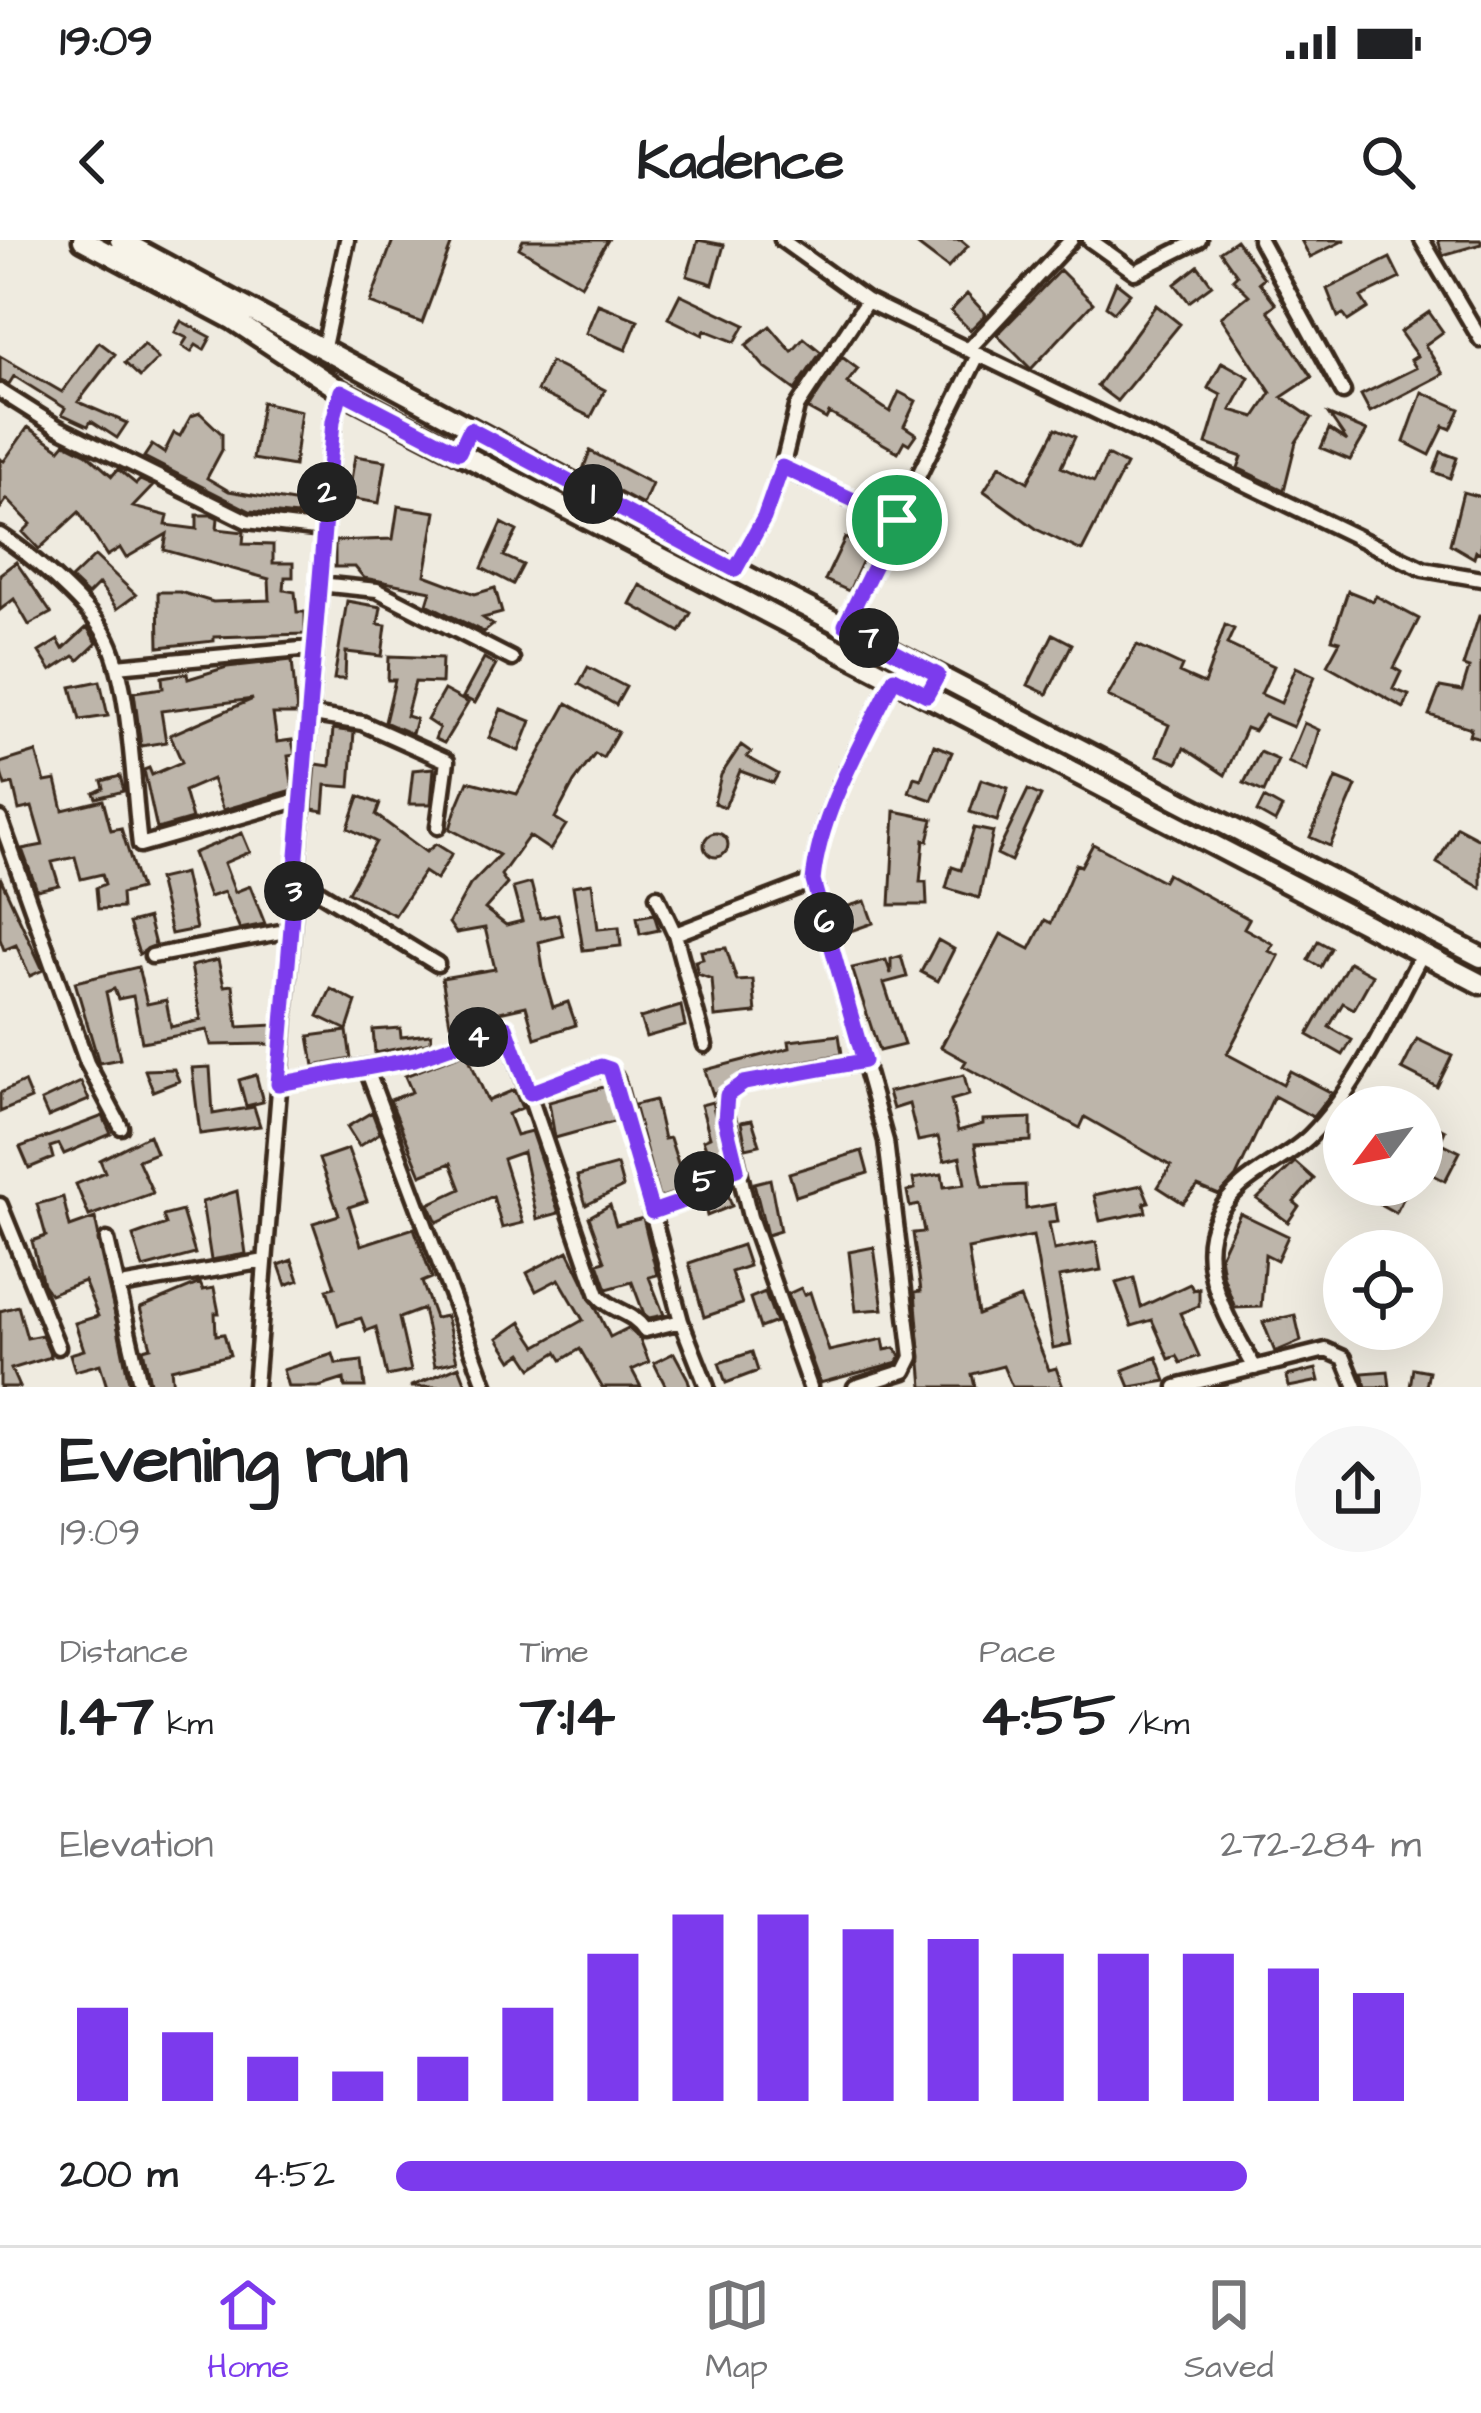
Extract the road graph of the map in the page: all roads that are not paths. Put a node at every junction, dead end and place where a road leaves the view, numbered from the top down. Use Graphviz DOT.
graph roads {
  1 [pos="83,240"];
  2 [pos="120,240"];
  3 [pos="347,240"];
  4 [pos="782,240"];
  5 [pos="1071,240"];
  6 [pos="1090,240"];
  7 [pos="1199,240"];
  8 [pos="1261,240"];
  9 [pos="1422,240"];
  10 [pos="798,245"];
  11 [pos="867,301"];
  12 [pos="1481,340"];
  13 [pos="324,347"];
  14 [pos="973,352"];
  15 [pos="0,391"];
  16 [pos="341,391"];
  17 [pos="1342,392"];
  18 [pos="470,429"];
  19 [pos="459,452"];
  20 [pos="782,467"];
  21 [pos="897,520"];
  22 [pos="323,530"];
  23 [pos="0,535"];
  24 [pos="735,570"];
  25 [pos="1481,578"];
  26 [pos="320,584"];
  27 [pos="845,625"];
  28 [pos="312,648"];
  29 [pos="512,659"];
  30 [pos="117,666"];
  31 [pos="938,675"];
  32 [pos="894,678"];
  33 [pos="927,695"];
  34 [pos="307,714"];
  35 [pos="1142,780"];
  36 [pos="301,800"];
  37 [pos="1132,802"];
  38 [pos="0,819"];
  39 [pos="438,827"];
  40 [pos="295,877"];
  41 [pos="813,881"];
  42 [pos="658,896"];
  43 [pos="291,930"];
  44 [pos="675,934"];
  45 [pos="1422,954"];
  46 [pos="152,956"];
  47 [pos="1481,957"];
  48 [pos="436,964"];
  49 [pos="1481,984"];
  50 [pos="705,1045"];
  51 [pos="864,1061"];
  52 [pos="366,1066"];
  53 [pos="278,1084"];
  54 [pos="530,1093"];
  55 [pos="121,1127"];
  56 [pos="737,1169"];
  57 [pos="0,1204"];
  58 [pos="652,1212"];
  59 [pos="107,1240"];
  60 [pos="265,1261"];
  61 [pos="121,1286"];
  62 [pos="681,1321"];
  63 [pos="58,1347"];
  64 [pos="1255,1368"];
  65 [pos="858,1386"];
  66 [pos="141,1387"];
  67 [pos="255,1387"];
  68 [pos="486,1387"];
  69 [pos="707,1387"];
  70 [pos="810,1387"];
  71 [pos="1177,1387"];
  72 [pos="1356,1387"];
  1 -- 16 [label="main road"];
  2 -- 13 [label="main road"];
  3 -- 13 [label="street"];
  4 -- 10 [label="street"];
  5 -- 14 [label="street"];
  6 -- 7 [label="street"];
  8 -- 17 [label="street"];
  9 -- 12 [label="street"];
  10 -- 11 [label="street"];
  11 -- 14 [label="street"];
  11 -- 20 [label="street"];
  13 -- 18 [label="main road"];
  14 -- 21 [label="street"];
  14 -- 25 [label="street"];
  15 -- 22 [label="street"];
  16 -- 19 [label="main road"];
  16 -- 22 [label="street"];
  18 -- 19 [label="main road"];
  18 -- 24 [label="main road"];
  19 -- 32 [label="main road"];
  20 -- 21 [label="street"];
  20 -- 24 [label="street"];
  21 -- 27 [label="street"];
  22 -- 26 [label="street"];
  23 -- 30 [label="street"];
  24 -- 27 [label="main road"];
  26 -- 28 [label="street"];
  26 -- 29 [label="street"];
  27 -- 31 [label="main road"];
  28 -- 30 [label="street"];
  28 -- 34 [label="street"];
  30 -- 36 [label="street"];
  31 -- 33 [label="main road"];
  31 -- 35 [label="main road"];
  32 -- 33 [label="main road"];
  32 -- 41 [label="street"];
  33 -- 37 [label="main road"];
  34 -- 36 [label="street"];
  34 -- 39 [label="street"];
  35 -- 37 [label="main road"];
  35 -- 47 [label="main road"];
  36 -- 40 [label="street"];
  37 -- 45 [label="main road"];
  38 -- 55 [label="street"];
  40 -- 43 [label="street"];
  40 -- 48 [label="street"];
  41 -- 44 [label="street"];
  41 -- 51 [label="street"];
  42 -- 44 [label="street"];
  43 -- 46 [label="street"];
  43 -- 53 [label="street"];
  44 -- 50 [label="street"];
  45 -- 49 [label="main road"];
  45 -- 64 [label="street"];
  51 -- 56 [label="street"];
  51 -- 65 [label="street"];
  52 -- 53 [label="street"];
  52 -- 54 [label="street"];
  52 -- 68 [label="street"];
  53 -- 60 [label="street"];
  54 -- 58 [label="street"];
  54 -- 62 [label="street"];
  56 -- 58 [label="street"];
  56 -- 70 [label="street"];
  57 -- 63 [label="street"];
  58 -- 62 [label="street"];
  59 -- 61 [label="street"];
  60 -- 61 [label="street"];
  60 -- 67 [label="street"];
  61 -- 66 [label="street"];
  62 -- 69 [label="street"];
  64 -- 71 [label="street"];
  64 -- 72 [label="street"];
}
